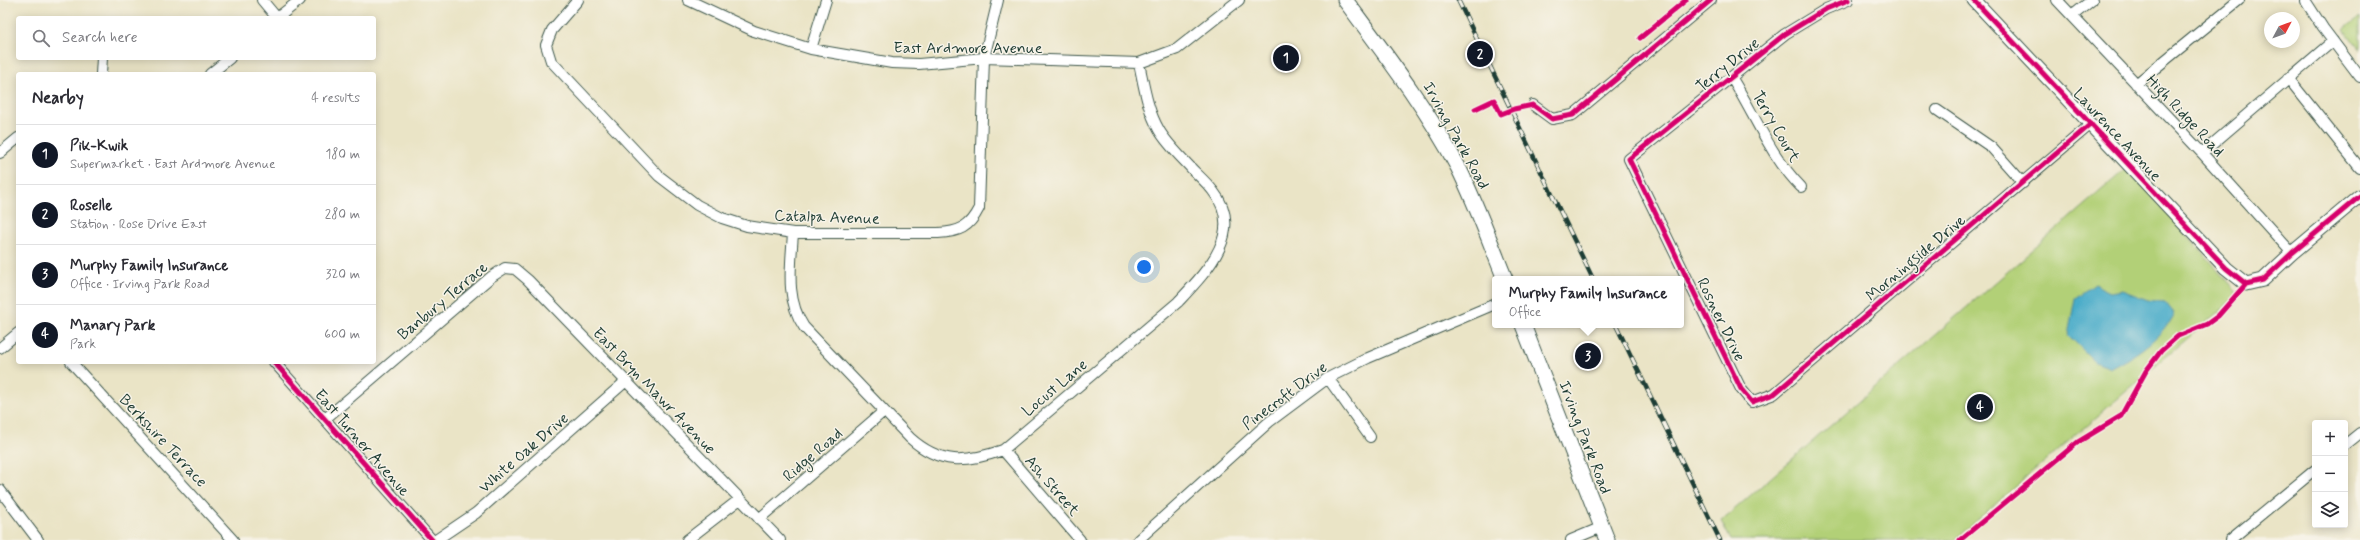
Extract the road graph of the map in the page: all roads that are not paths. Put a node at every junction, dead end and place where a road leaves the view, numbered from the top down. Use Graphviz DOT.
graph roads {
  1 [pos="262,0"];
  2 [pos="300,0"];
  3 [pos="578,0"];
  4 [pos="688,0"];
  5 [pos="826,0"];
  6 [pos="998,0"];
  7 [pos="1239,0"];
  8 [pos="1345,0"];
  9 [pos="1711,0"];
  10 [pos="1848,0"];
  11 [pos="1974,0"];
  12 [pos="2057,0"];
  13 [pos="2092,0"];
  14 [pos="2239,0"];
  15 [pos="2305,0"];
  16 [pos="275,16"];
  17 [pos="280,16"];
  18 [pos="2072,16"];
  19 [pos="2333,41"];
  20 [pos="811,49"];
  21 [pos="984,58"];
  22 [pos="102,60"];
  23 [pos="228,60"];
  24 [pos="1139,63"];
  25 [pos="101,72"];
  26 [pos="212,72"];
  27 [pos="2360,76"];
  28 [pos="1731,77"];
  29 [pos="2288,78"];
  30 [pos="2136,84"];
  31 [pos="1533,105"];
  32 [pos="1937,110"];
  33 [pos="2091,124"];
  34 [pos="16,140"];
  35 [pos="0,153"];
  36 [pos="2202,153"];
  37 [pos="1629,159"];
  38 [pos="2360,168"];
  39 [pos="2023,183"];
  40 [pos="1801,187"];
  41 [pos="2360,196"];
  42 [pos="793,233"];
  43 [pos="2292,252"];
  44 [pos="505,268"];
  45 [pos="1504,276"];
  46 [pos="1492,305"];
  47 [pos="1524,328"];
  48 [pos="16,335"];
  49 [pos="0,348"];
  50 [pos="73,364"];
  51 [pos="276,364"];
  52 [pos="1328,378"];
  53 [pos="626,381"];
  54 [pos="1752,402"];
  55 [pos="884,411"];
  56 [pos="326,419"];
  57 [pos="2360,433"];
  58 [pos="1370,436"];
  59 [pos="2348,443"];
  60 [pos="1003,450"];
  61 [pos="2312,472"];
  62 [pos="0,490"];
  63 [pos="740,499"];
  64 [pos="759,519"];
  65 [pos="1604,534"];
  66 [pos="38,540"];
  67 [pos="233,540"];
  68 [pos="432,540"];
  69 [pos="436,540"];
  70 [pos="687,540"];
  71 [pos="780,540"];
  72 [pos="1080,540"];
  73 [pos="1138,540"];
  74 [pos="1571,540"];
  75 [pos="2230,540"];
  1 -- 16 [label="street"];
  2 -- 17 [label="street"];
  3 -- 42 [label="street, Catalpa Avenue"];
  4 -- 20 [label="street, East Ardmore Avenue"];
  5 -- 20 [label="street"];
  6 -- 21 [label="street, Catalpa Avenue"];
  7 -- 24 [label="street, East Ardmore Avenue"];
  8 -- 45 [label="main road, Irving Park Road"];
  9 -- 31 [label="street"];
  10 -- 28 [label="street, Terry Drive"];
  11 -- 33 [label="street, Lawrence Avenue"];
  12 -- 18 [label="street, High Ridge Road"];
  13 -- 18 [label="street"];
  14 -- 30 [label="street"];
  15 -- 19 [label="street"];
  18 -- 30 [label="street, High Ridge Road"];
  19 -- 27 [label="street"];
  19 -- 29 [label="street"];
  20 -- 21 [label="street, East Ardmore Avenue"];
  21 -- 24 [label="street, East Ardmore Avenue"];
  21 -- 42 [label="street, Catalpa Avenue"];
  22 -- 25 [label="street"];
  23 -- 26 [label="street"];
  24 -- 60 [label="street, Locust Lane"];
  28 -- 37 [label="street, Terry Drive"];
  28 -- 40 [label="street, Terry Court"];
  29 -- 36 [label="street"];
  29 -- 38 [label="street"];
  30 -- 36 [label="street, High Ridge Road"];
  32 -- 39 [label="street"];
  33 -- 39 [label="street, Morningside Drive"];
  33 -- 43 [label="street, Lawrence Avenue"];
  34 -- 35 [label="street"];
  36 -- 43 [label="street, High Ridge Road"];
  37 -- 54 [label="street, Rosner Drive"];
  39 -- 54 [label="street, Morningside Drive"];
  41 -- 43 [label="street"];
  42 -- 55 [label="street, Locust Lane"];
  44 -- 53 [label="street, East Bryn Mawr Avenue"];
  44 -- 56 [label="street, Banbury Terrace"];
  46 -- 52 [label="street, Pinecroft Drive"];
  47 -- 65 [label="main road, Irving Park Road"];
  48 -- 49 [label="street"];
  50 -- 67 [label="street, Berkshire Terrace"];
  51 -- 56 [label="street, East Turner Avenue"];
  52 -- 58 [label="street"];
  52 -- 73 [label="street, Pinecroft Drive"];
  53 -- 63 [label="street, East Bryn Mawr Avenue"];
  53 -- 69 [label="street, White Oak Drive"];
  55 -- 60 [label="street, Locust Lane"];
  55 -- 64 [label="street, Ridge Road"];
  56 -- 68 [label="street, East Turner Avenue"];
  57 -- 59 [label="street"];
  60 -- 72 [label="street, Ash Street"];
  61 -- 75 [label="street"];
  62 -- 66 [label="street"];
  63 -- 64 [label="street, East Bryn Mawr Avenue"];
  63 -- 70 [label="street"];
  64 -- 71 [label="street, East Bryn Mawr Avenue"];
  65 -- 74 [label="street"];
}
